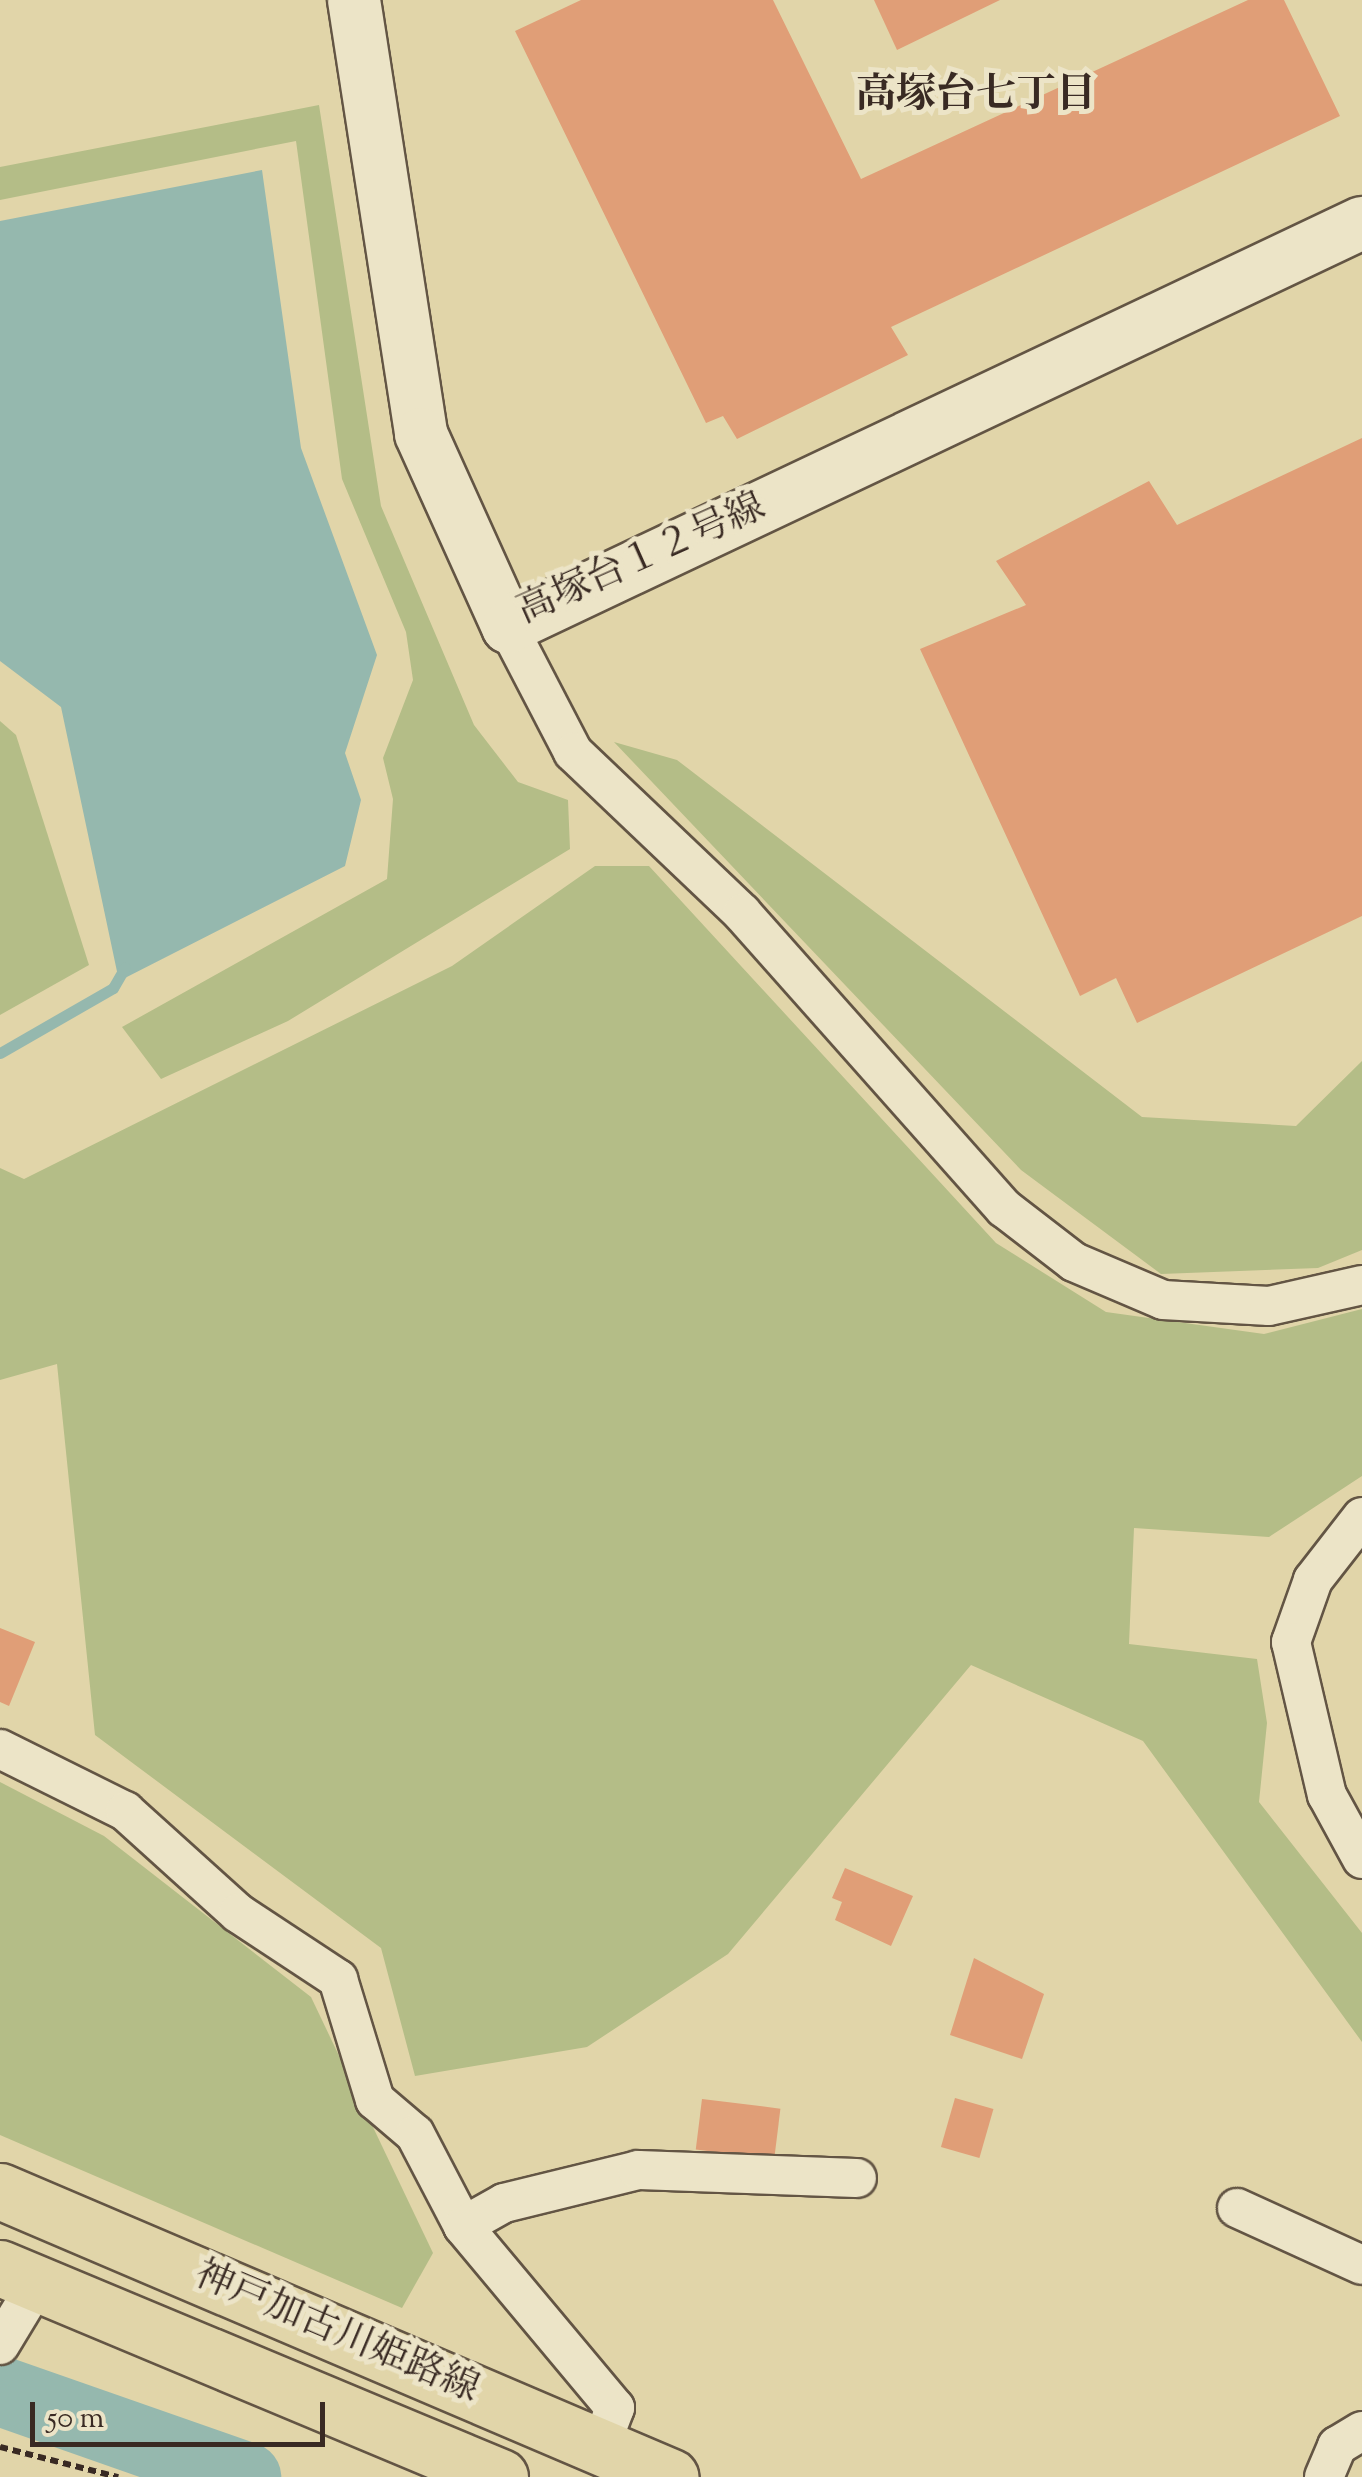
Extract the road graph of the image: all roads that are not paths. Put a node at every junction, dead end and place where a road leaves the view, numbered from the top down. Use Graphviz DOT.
graph roads {
  1 [pos="354,0"];
  2 [pos="1362,223"];
  3 [pos="508,628"];
  4 [pos="1362,1285"];
  5 [pos="1362,1517"];
  6 [pos="0,1749"];
  7 [pos="1362,1860"];
  8 [pos="857,2178"];
  9 [pos="0,2192"];
  10 [pos="1237,2208"];
  11 [pos="463,2226"];
  12 [pos="1362,2265"];
  13 [pos="19,2276"];
  14 [pos="0,2344"];
  15 [pos="1362,2432"];
  16 [pos="600,2447"];
  17 [pos="476,2472"];
  18 [pos="672,2477"];
  19 [pos="1324,2477"];
  1 -- 3 [label="street, 高塚台１２号線"];
  2 -- 3 [label="street, 高塚台１２号線"];
  3 -- 4 [label="street"];
  5 -- 7 [label="street"];
  6 -- 11 [label="street"];
  8 -- 11 [label="street"];
  9 -- 16 [label="main road, 神戸加古川姫路線"];
  10 -- 12 [label="street"];
  11 -- 16 [label="street"];
  13 -- 14 [label="street"];
  13 -- 17 [label="main road, 神戸加古川姫路線"];
  15 -- 19 [label="street"];
  16 -- 18 [label="main road, 神戸加古川姫路線"];
}
